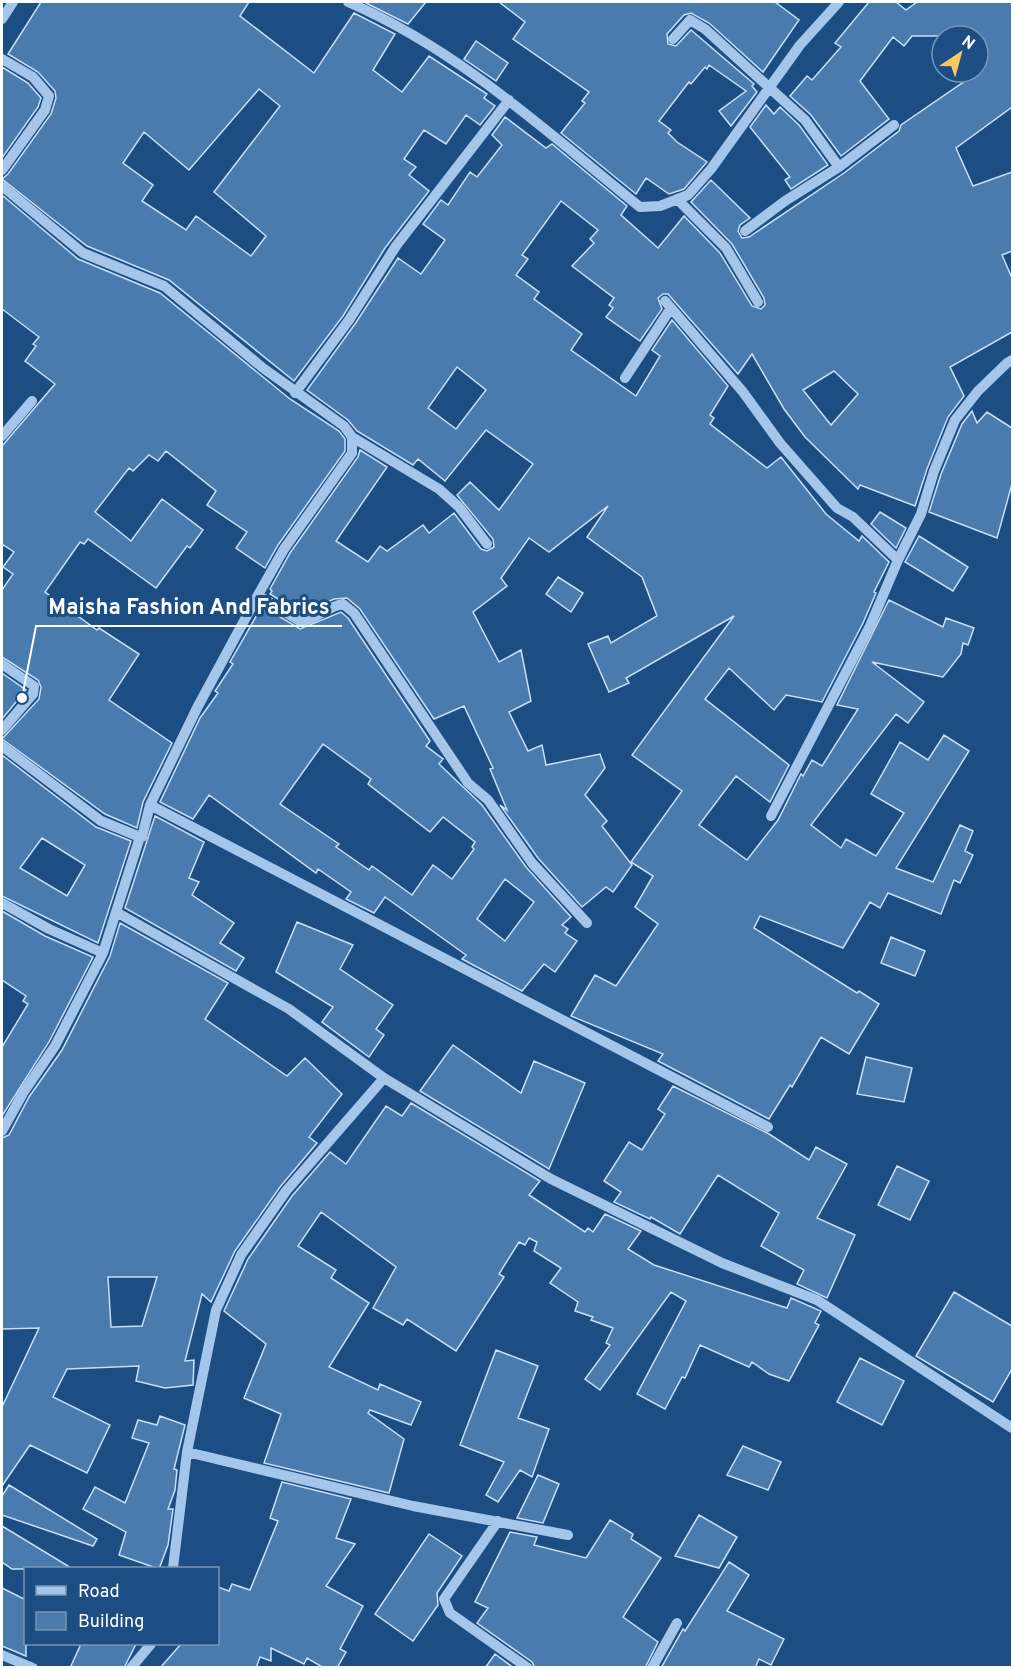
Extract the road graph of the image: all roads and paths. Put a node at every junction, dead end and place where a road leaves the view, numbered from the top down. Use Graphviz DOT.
graph roads {
  1 [pos="13,2"];
  2 [pos="348,2"];
  3 [pos="839,2"];
  4 [pos="2,20"];
  5 [pos="673,39"];
  6 [pos="2,59"];
  7 [pos="769,90"];
  8 [pos="509,99"];
  9 [pos="894,125"];
  10 [pos="839,166"];
  11 [pos="2,170"];
  12 [pos="2,186"];
  13 [pos="677,200"];
  14 [pos="745,231"];
  15 [pos="758,302"];
  16 [pos="1012,360"];
  17 [pos="625,378"];
  18 [pos="295,393"];
  19 [pos="32,401"];
  20 [pos="2,436"];
  21 [pos="352,437"];
  22 [pos="487,544"];
  23 [pos="898,560"];
  24 [pos="258,595"];
  25 [pos="2,664"];
  26 [pos="2,730"];
  27 [pos="2,746"];
  28 [pos="150,805"];
  29 [pos="771,816"];
  30 [pos="140,837"];
  31 [pos="2,903"];
  32 [pos="116,912"];
  33 [pos="587,923"];
  34 [pos="103,954"];
  35 [pos="384,1078"];
  36 [pos="768,1127"];
  37 [pos="2,1131"];
  38 [pos="1012,1428"];
  39 [pos="187,1452"];
  40 [pos="498,1521"];
  41 [pos="568,1535"];
  42 [pos="173,1567"];
  43 [pos="677,1623"];
  44 [pos="149,1645"];
  45 [pos="2,1655"];
  46 [pos="33,1668"];
  47 [pos="131,1668"];
  48 [pos="528,1668"];
  49 [pos="652,1668"];
  1 -- 4 [label="street"];
  2 -- 8 [label="street"];
  3 -- 7 [label="street"];
  5 -- 7 [label="street"];
  6 -- 11 [label="street"];
  7 -- 10 [label="street"];
  7 -- 13 [label="street"];
  8 -- 13 [label="street"];
  8 -- 18 [label="street"];
  9 -- 10 [label="street"];
  10 -- 14 [label="street"];
  12 -- 18 [label="street"];
  13 -- 15 [label="street"];
  16 -- 23 [label="street"];
  17 -- 23 [label="street"];
  18 -- 21 [label="street"];
  19 -- 20 [label="street"];
  21 -- 22 [label="street"];
  21 -- 24 [label="street"];
  23 -- 29 [label="street"];
  24 -- 28 [label="street"];
  24 -- 33 [label="street"];
  25 -- 26 [label="street"];
  27 -- 30 [label="street"];
  28 -- 30 [label="street"];
  28 -- 36 [label="street"];
  30 -- 32 [label="street"];
  31 -- 34 [label="street"];
  32 -- 34 [label="street"];
  32 -- 35 [label="street"];
  34 -- 37 [label="street"];
  35 -- 38 [label="street"];
  35 -- 39 [label="street"];
  39 -- 40 [label="street"];
  39 -- 42 [label="street"];
  40 -- 41 [label="street"];
  40 -- 48 [label="street"];
  43 -- 49 [label="street"];
  44 -- 47 [label="street"];
  45 -- 46 [label="street"];
}
